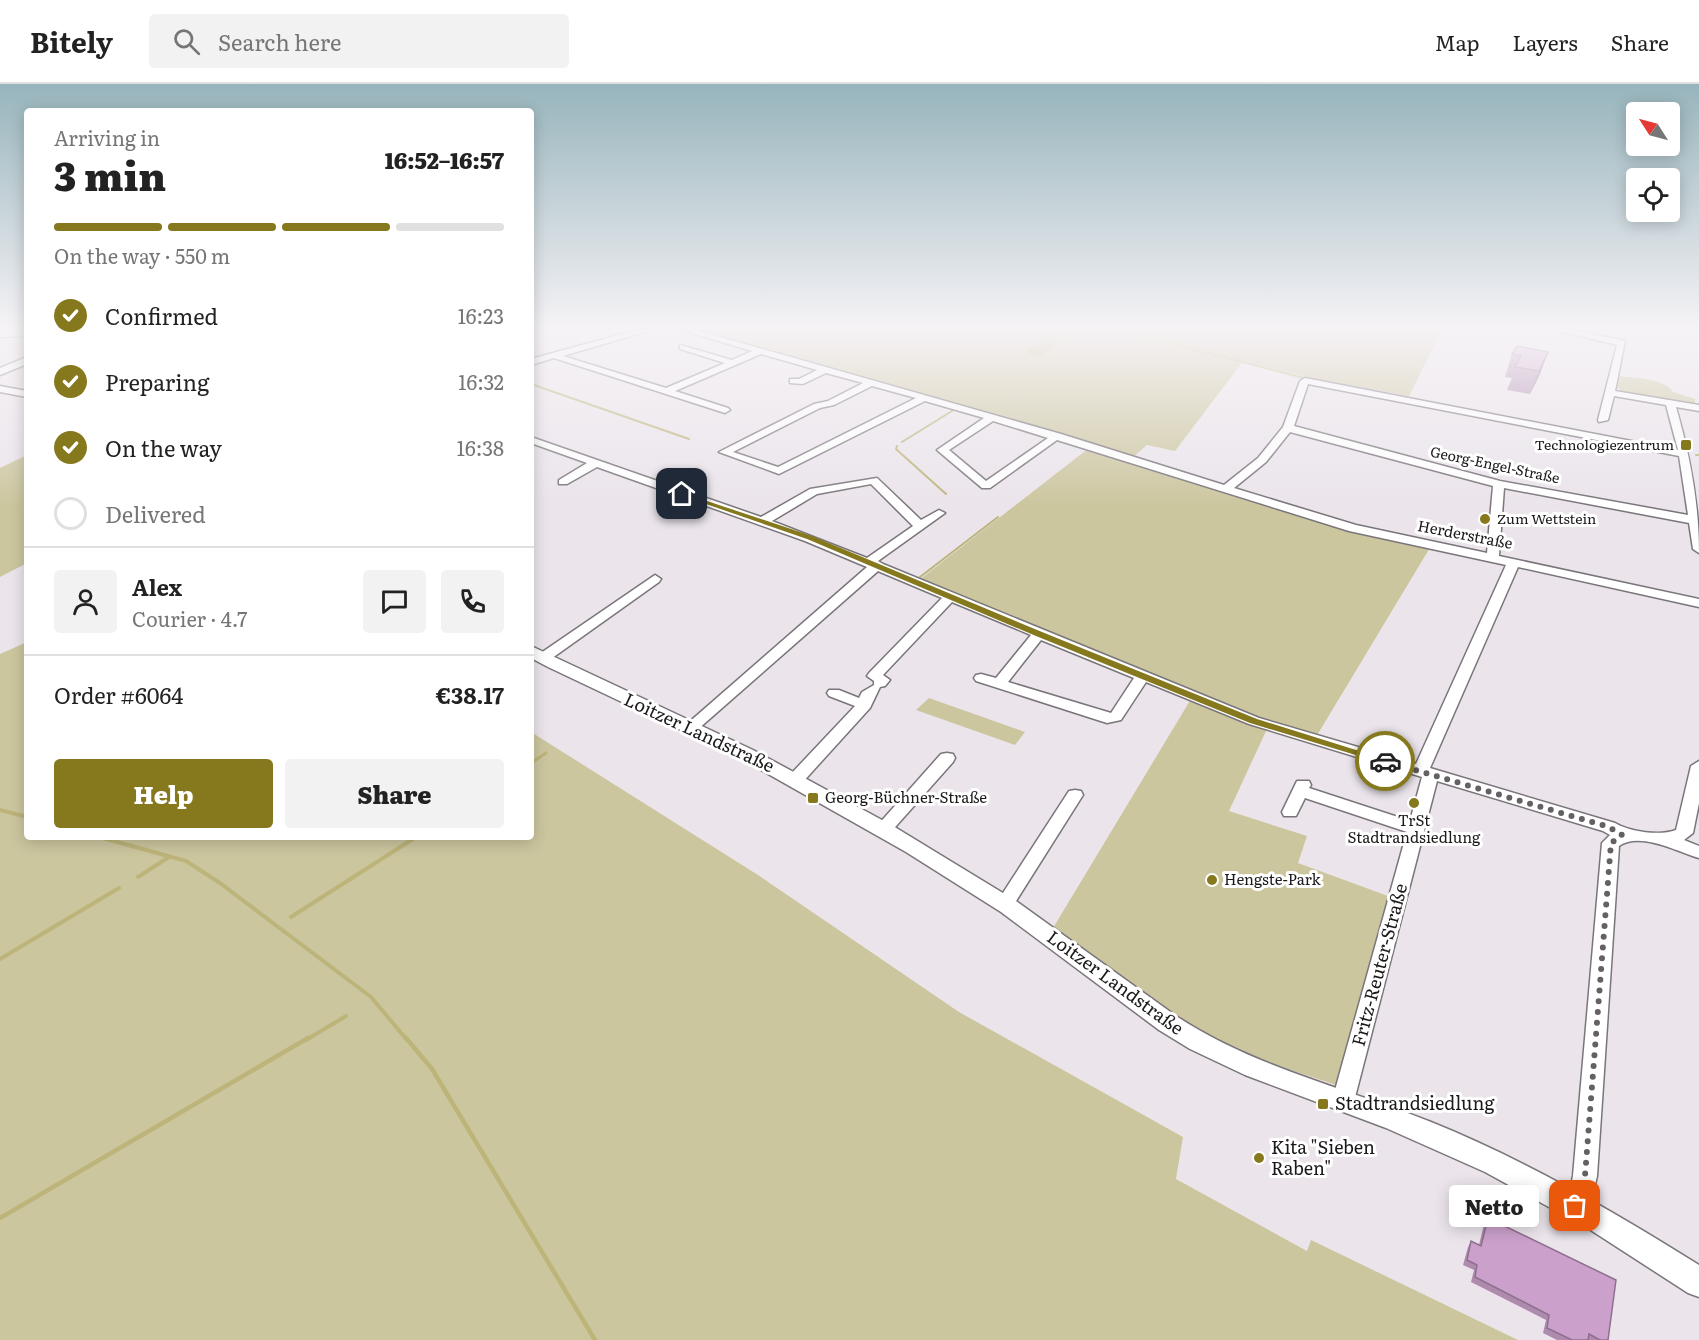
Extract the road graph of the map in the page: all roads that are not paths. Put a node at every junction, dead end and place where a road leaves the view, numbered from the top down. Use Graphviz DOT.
graph roads {
  1 [pos="0,389"];
  2 [pos="659,389"];
  3 [pos="673,389"];
  4 [pos="860,389"];
  5 [pos="891,389"];
  6 [pos="1302,389"];
  7 [pos="1347,389"];
  8 [pos="1611,389"];
  9 [pos="667,391"];
  10 [pos="24,393"];
  11 [pos="1610,393"];
  12 [pos="924,398"];
  13 [pos="1670,403"];
  14 [pos="1699,408"];
  15 [pos="725,410"];
  16 [pos="992,417"];
  17 [pos="1603,420"];
  18 [pos="1288,428"];
  19 [pos="1056,436"];
  20 [pos="534,441"];
  21 [pos="1683,450"];
  22 [pos="596,463"];
  23 [pos="864,470"];
  24 [pos="873,480"];
  25 [pos="563,482"];
  26 [pos="1499,484"];
  27 [pos="1226,489"];
  28 [pos="939,513"];
  29 [pos="763,521"];
  30 [pos="1697,521"];
  31 [pos="920,526"];
  32 [pos="1699,549"];
  33 [pos="1493,557"];
  34 [pos="1514,562"];
  35 [pos="873,564"];
  36 [pos="655,579"];
  37 [pos="950,597"];
  38 [pos="1699,603"];
  39 [pos="1039,634"];
  40 [pos="537,654"];
  41 [pos="1142,677"];
  42 [pos="981,678"];
  43 [pos="999,684"];
  44 [pos="834,693"];
  45 [pos="865,705"];
  46 [pos="692,727"];
  47 [pos="946,758"];
  48 [pos="1699,766"];
  49 [pos="1426,773"];
  50 [pos="795,780"];
  51 [pos="1075,795"];
  52 [pos="1290,812"];
  53 [pos="1417,829"];
  54 [pos="883,830"];
  55 [pos="1622,835"];
  56 [pos="1671,839"];
  57 [pos="1699,852"];
  58 [pos="1005,904"];
  59 [pos="1343,1101"];
  60 [pos="1575,1206"];
  61 [pos="1699,1282"];
  1 -- 10 [label="street"];
  2 -- 9 [label="street"];
  3 -- 9 [label="street"];
  4 -- 12 [label="street"];
  5 -- 12 [label="street, Herderstraße"];
  6 -- 18 [label="street"];
  7 -- 21 [label="street"];
  8 -- 11 [label="street"];
  9 -- 15 [label="street"];
  11 -- 13 [label="street"];
  11 -- 17 [label="street"];
  12 -- 16 [label="street, Herderstraße"];
  13 -- 14 [label="street"];
  13 -- 21 [label="street"];
  16 -- 19 [label="street, Herderstraße"];
  16 -- 19 [label="street"];
  18 -- 26 [label="street, Georg-Engel-Straße"];
  18 -- 27 [label="street"];
  19 -- 27 [label="street, Herderstraße"];
  20 -- 22 [label="street"];
  21 -- 30 [label="street"];
  22 -- 25 [label="street"];
  22 -- 29 [label="street"];
  23 -- 24 [label="street"];
  24 -- 29 [label="street"];
  24 -- 31 [label="street"];
  26 -- 30 [label="street, Georg-Engel-Straße"];
  26 -- 33 [label="street"];
  27 -- 33 [label="street, Herderstraße"];
  28 -- 31 [label="street"];
  29 -- 35 [label="street"];
  30 -- 32 [label="street"];
  31 -- 35 [label="street"];
  33 -- 34 [label="street, Herderstraße"];
  34 -- 38 [label="street, Herderstraße"];
  34 -- 49 [label="street, Fritz-Reuter-Straße"];
  35 -- 37 [label="street"];
  35 -- 46 [label="street"];
  36 -- 40 [label="street, Loitzer Landstraße"];
  37 -- 39 [label="street"];
  37 -- 45 [label="street"];
  39 -- 41 [label="street"];
  39 -- 43 [label="street"];
  40 -- 46 [label="main road, Loitzer Landstraße"];
  41 -- 43 [label="street"];
  41 -- 49 [label="street"];
  42 -- 43 [label="street"];
  44 -- 45 [label="street"];
  45 -- 50 [label="street"];
  46 -- 50 [label="main road, Loitzer Landstraße"];
  47 -- 54 [label="street"];
  48 -- 56 [label="street"];
  49 -- 53 [label="street, Fritz-Reuter-Straße"];
  49 -- 55 [label="street"];
  50 -- 54 [label="main road, Loitzer Landstraße"];
  51 -- 58 [label="street"];
  52 -- 53 [label="street"];
  53 -- 59 [label="street, Fritz-Reuter-Straße"];
  54 -- 58 [label="main road, Loitzer Landstraße"];
  55 -- 56 [label="street"];
  55 -- 60 [label="street"];
  56 -- 57 [label="street"];
  58 -- 59 [label="main road, Loitzer Landstraße"];
  59 -- 60 [label="main road, Loitzer Landstraße"];
  60 -- 61 [label="main road, Loitzer Landstraße"];
}
